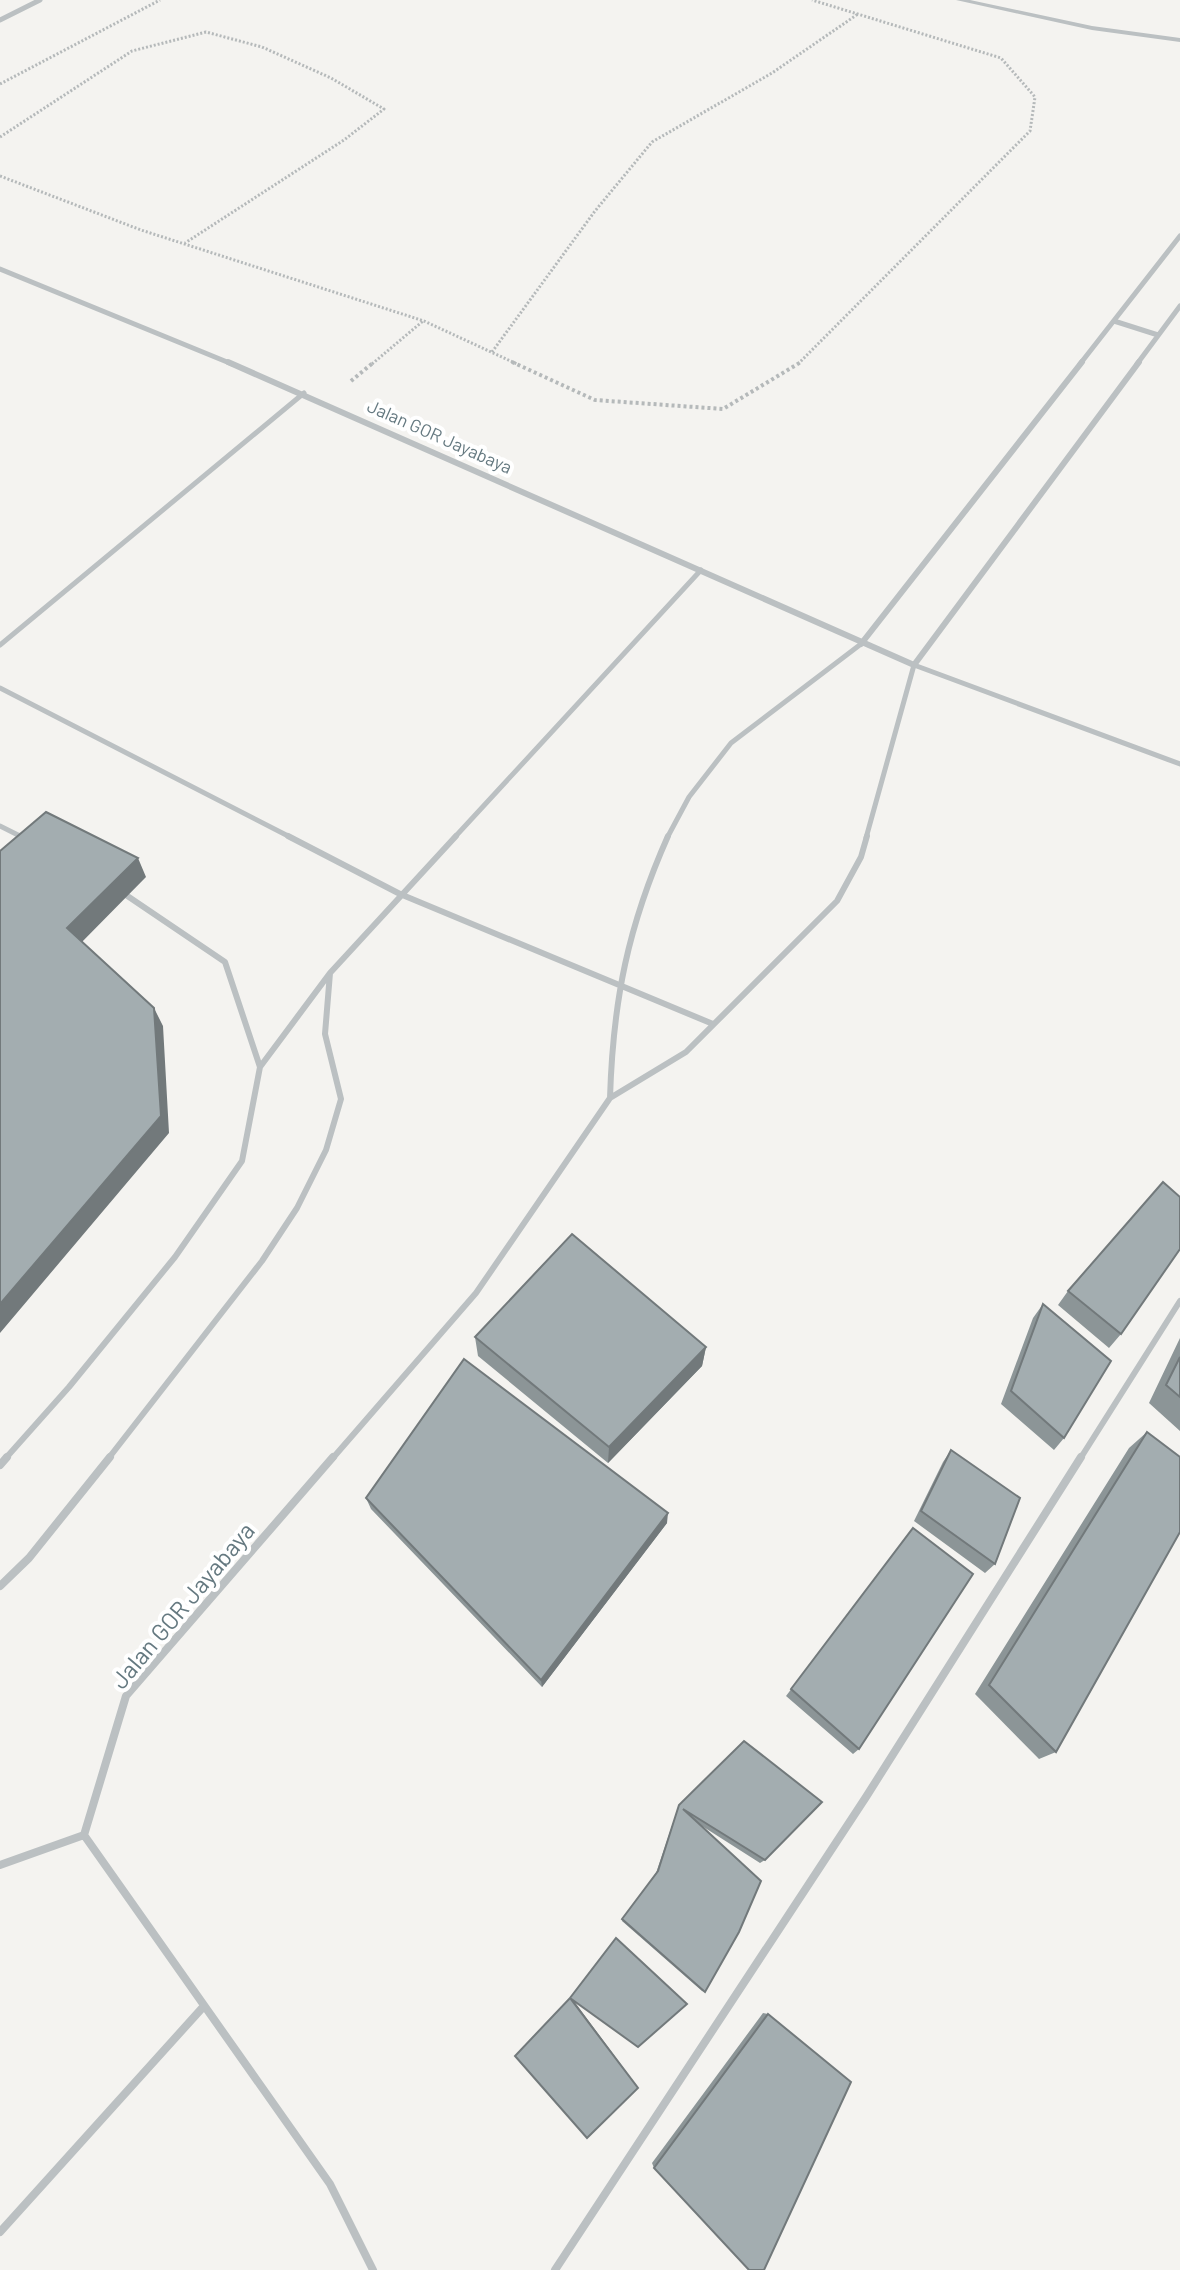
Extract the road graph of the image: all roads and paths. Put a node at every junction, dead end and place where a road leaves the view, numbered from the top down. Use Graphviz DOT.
graph roads {
  1 [pos="40,0"];
  2 [pos="160,0"];
  3 [pos="812,0"];
  4 [pos="960,0"];
  5 [pos="859,14"];
  6 [pos="0,20"];
  7 [pos="1180,40"];
  8 [pos="0,84"];
  9 [pos="0,137"];
  10 [pos="0,176"];
  11 [pos="1180,236"];
  12 [pos="184,244"];
  13 [pos="0,269"];
  14 [pos="1180,306"];
  15 [pos="424,321"];
  16 [pos="1114,321"];
  17 [pos="1158,335"];
  18 [pos="492,352"];
  19 [pos="304,393"];
  20 [pos="325,403"];
  21 [pos="701,570"];
  22 [pos="861,644"];
  23 [pos="0,645"];
  24 [pos="914,665"];
  25 [pos="0,688"];
  26 [pos="1180,764"];
  27 [pos="0,826"];
  28 [pos="38,846"];
  29 [pos="117,890"];
  30 [pos="400,894"];
  31 [pos="330,973"];
  32 [pos="619,986"];
  33 [pos="713,1024"];
  34 [pos="260,1067"];
  35 [pos="610,1098"];
  36 [pos="1180,1301"];
  37 [pos="0,1465"];
  38 [pos="0,1586"];
  39 [pos="84,1835"];
  40 [pos="0,1865"];
  41 [pos="204,2006"];
  42 [pos="0,2232"];
  43 [pos="366,2259"];
  44 [pos="366,2270"];
  45 [pos="373,2270"];
  46 [pos="555,2270"];
  1 -- 6 [label="street"];
  2 -- 8 [label="path"];
  3 -- 5 [label="path"];
  4 -- 7 [label="street"];
  5 -- 18 [label="path"];
  5 -- 18 [label="path"];
  9 -- 12 [label="path"];
  10 -- 12 [label="path"];
  11 -- 16 [label="street"];
  12 -- 15 [label="path"];
  13 -- 19 [label="street, Jalan GOR Jayabaya"];
  14 -- 17 [label="street"];
  15 -- 18 [label="path"];
  15 -- 20 [label="path"];
  16 -- 17 [label="street"];
  16 -- 22 [label="street"];
  17 -- 24 [label="street"];
  19 -- 20 [label="street, Jalan GOR Jayabaya"];
  19 -- 23 [label="lane"];
  20 -- 21 [label="street, Jalan GOR Jayabaya"];
  21 -- 22 [label="street, Jalan GOR Jayabaya"];
  21 -- 30 [label="lane"];
  22 -- 24 [label="street, Jalan GOR Jayabaya"];
  22 -- 32 [label="lane, Jalan GOR Jayabaya"];
  24 -- 26 [label="lane"];
  24 -- 33 [label="lane, Jalan GOR Jayabaya"];
  25 -- 30 [label="lane"];
  27 -- 28 [label="lane"];
  29 -- 34 [label="lane"];
  30 -- 31 [label="lane"];
  30 -- 32 [label="lane"];
  31 -- 34 [label="lane"];
  31 -- 38 [label="lane"];
  32 -- 33 [label="lane"];
  32 -- 35 [label="lane, Jalan GOR Jayabaya"];
  33 -- 35 [label="lane, Jalan GOR Jayabaya"];
  34 -- 37 [label="lane"];
  35 -- 39 [label="lane, Jalan GOR Jayabaya"];
  36 -- 46 [label="lane"];
  39 -- 40 [label="lane"];
  39 -- 41 [label="lane"];
  41 -- 42 [label="lane"];
  41 -- 43 [label="lane"];
  43 -- 44 [label="lane"];
  43 -- 45 [label="lane"];
}
